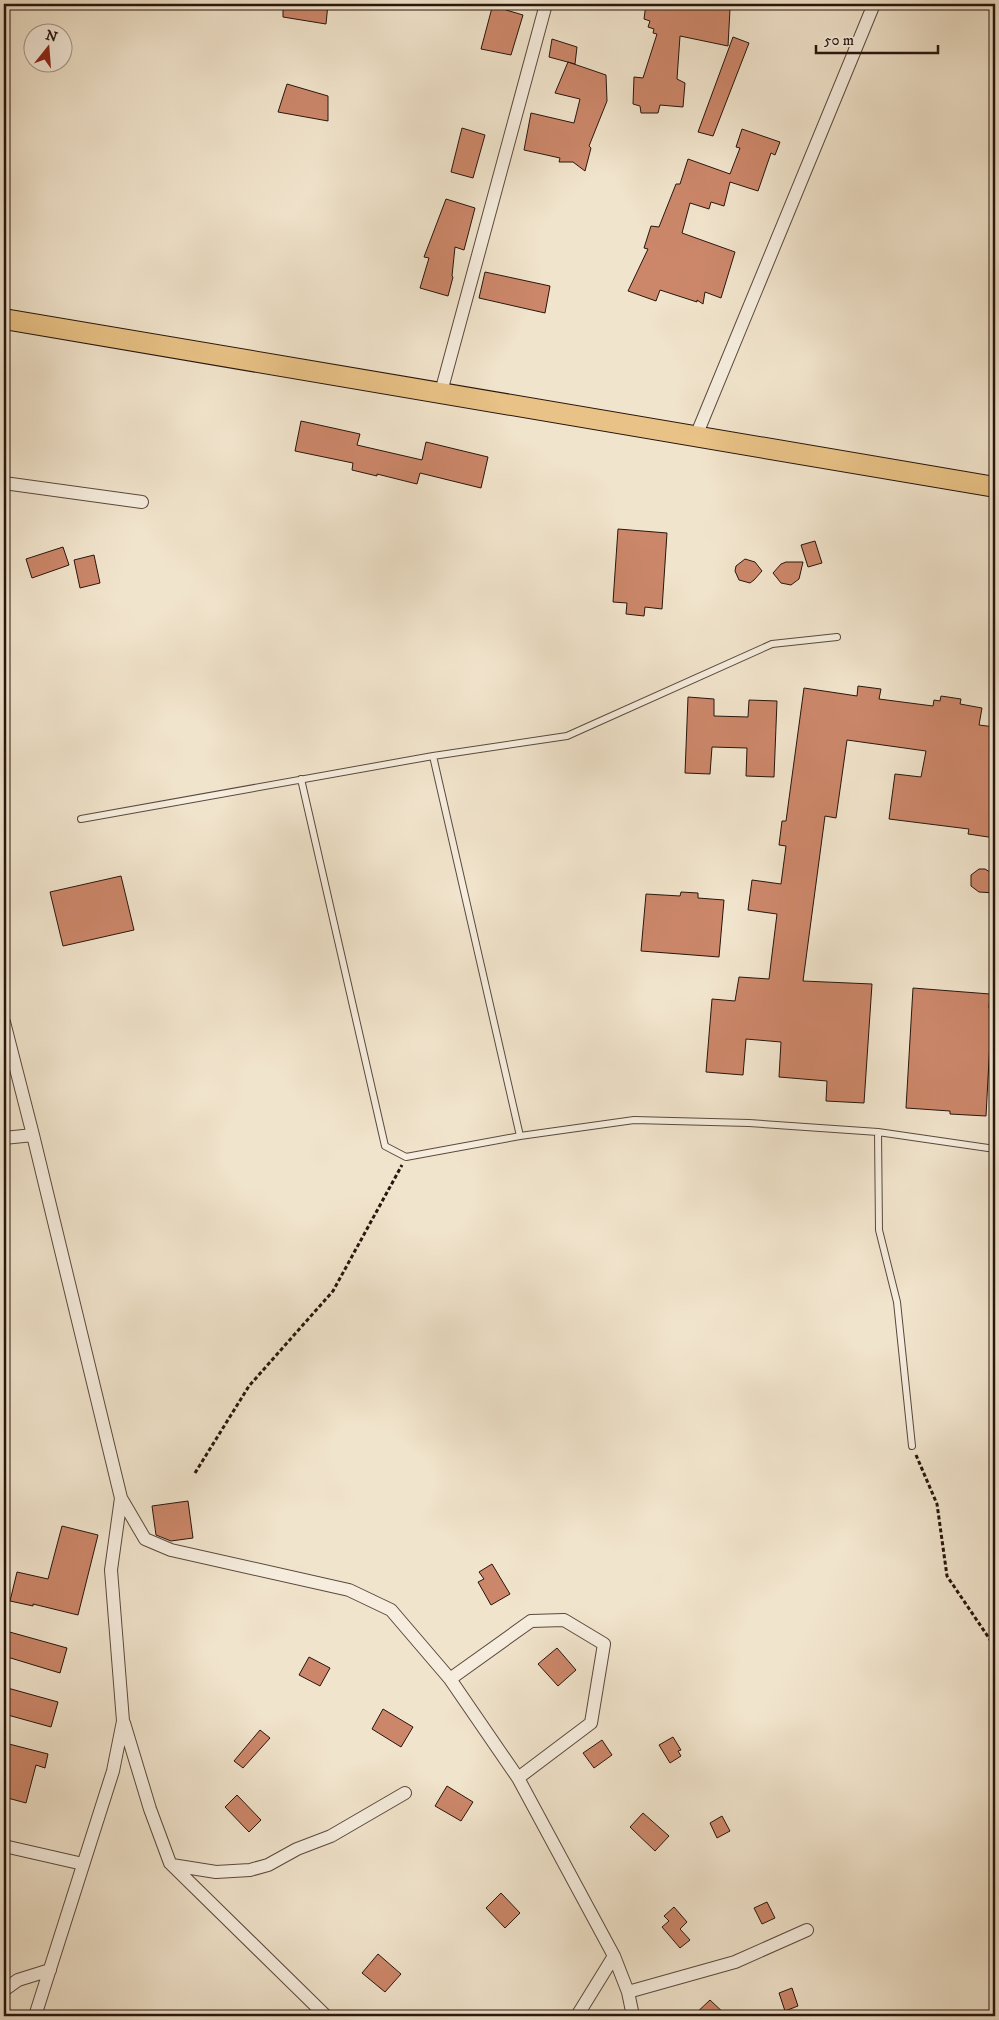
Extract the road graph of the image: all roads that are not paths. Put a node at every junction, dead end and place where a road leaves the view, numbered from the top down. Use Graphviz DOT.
graph roads {
  1 [pos="546,4"];
  2 [pos="874,4"];
  3 [pos="4,319"];
  4 [pos="441,392"];
  5 [pos="696,436"];
  6 [pos="4,483"];
  7 [pos="995,486"];
  8 [pos="142,502"];
  9 [pos="837,637"];
  10 [pos="432,756"];
  11 [pos="301,779"];
  12 [pos="82,819"];
  13 [pos="4,1022"];
  14 [pos="878,1132"];
  15 [pos="33,1135"];
  16 [pos="520,1136"];
  17 [pos="4,1138"];
  18 [pos="995,1150"];
  19 [pos="912,1446"];
  20 [pos="121,1498"];
  21 [pos="450,1679"];
  22 [pos="123,1721"];
  23 [pos="518,1778"];
  24 [pos="405,1794"];
  25 [pos="4,1846"];
  26 [pos="83,1864"];
  27 [pos="172,1865"];
  28 [pos="808,1930"];
  29 [pos="614,1956"];
  30 [pos="50,1970"];
  31 [pos="4,1990"];
  32 [pos="628,1992"];
  33 [pos="35,2016"];
  34 [pos="326,2016"];
  35 [pos="577,2016"];
  36 [pos="633,2016"];
  1 -- 4 [label="street"];
  2 -- 5 [label="street"];
  3 -- 4 [label="main road"];
  4 -- 5 [label="main road"];
  5 -- 7 [label="main road"];
  6 -- 8 [label="street"];
  9 -- 10 [label="lane"];
  10 -- 11 [label="lane"];
  10 -- 16 [label="lane"];
  11 -- 12 [label="lane"];
  11 -- 16 [label="lane"];
  13 -- 15 [label="street"];
  14 -- 16 [label="lane"];
  14 -- 18 [label="lane"];
  14 -- 19 [label="lane"];
  15 -- 17 [label="street"];
  15 -- 20 [label="street"];
  20 -- 21 [label="street"];
  20 -- 22 [label="street"];
  21 -- 23 [label="street"];
  21 -- 23 [label="street"];
  22 -- 26 [label="street"];
  22 -- 27 [label="street"];
  23 -- 29 [label="street"];
  24 -- 27 [label="street"];
  25 -- 26 [label="street"];
  26 -- 30 [label="street"];
  27 -- 34 [label="street"];
  28 -- 32 [label="street"];
  29 -- 32 [label="street"];
  29 -- 35 [label="street"];
  30 -- 31 [label="street"];
  30 -- 33 [label="street"];
  32 -- 36 [label="street"];
}
